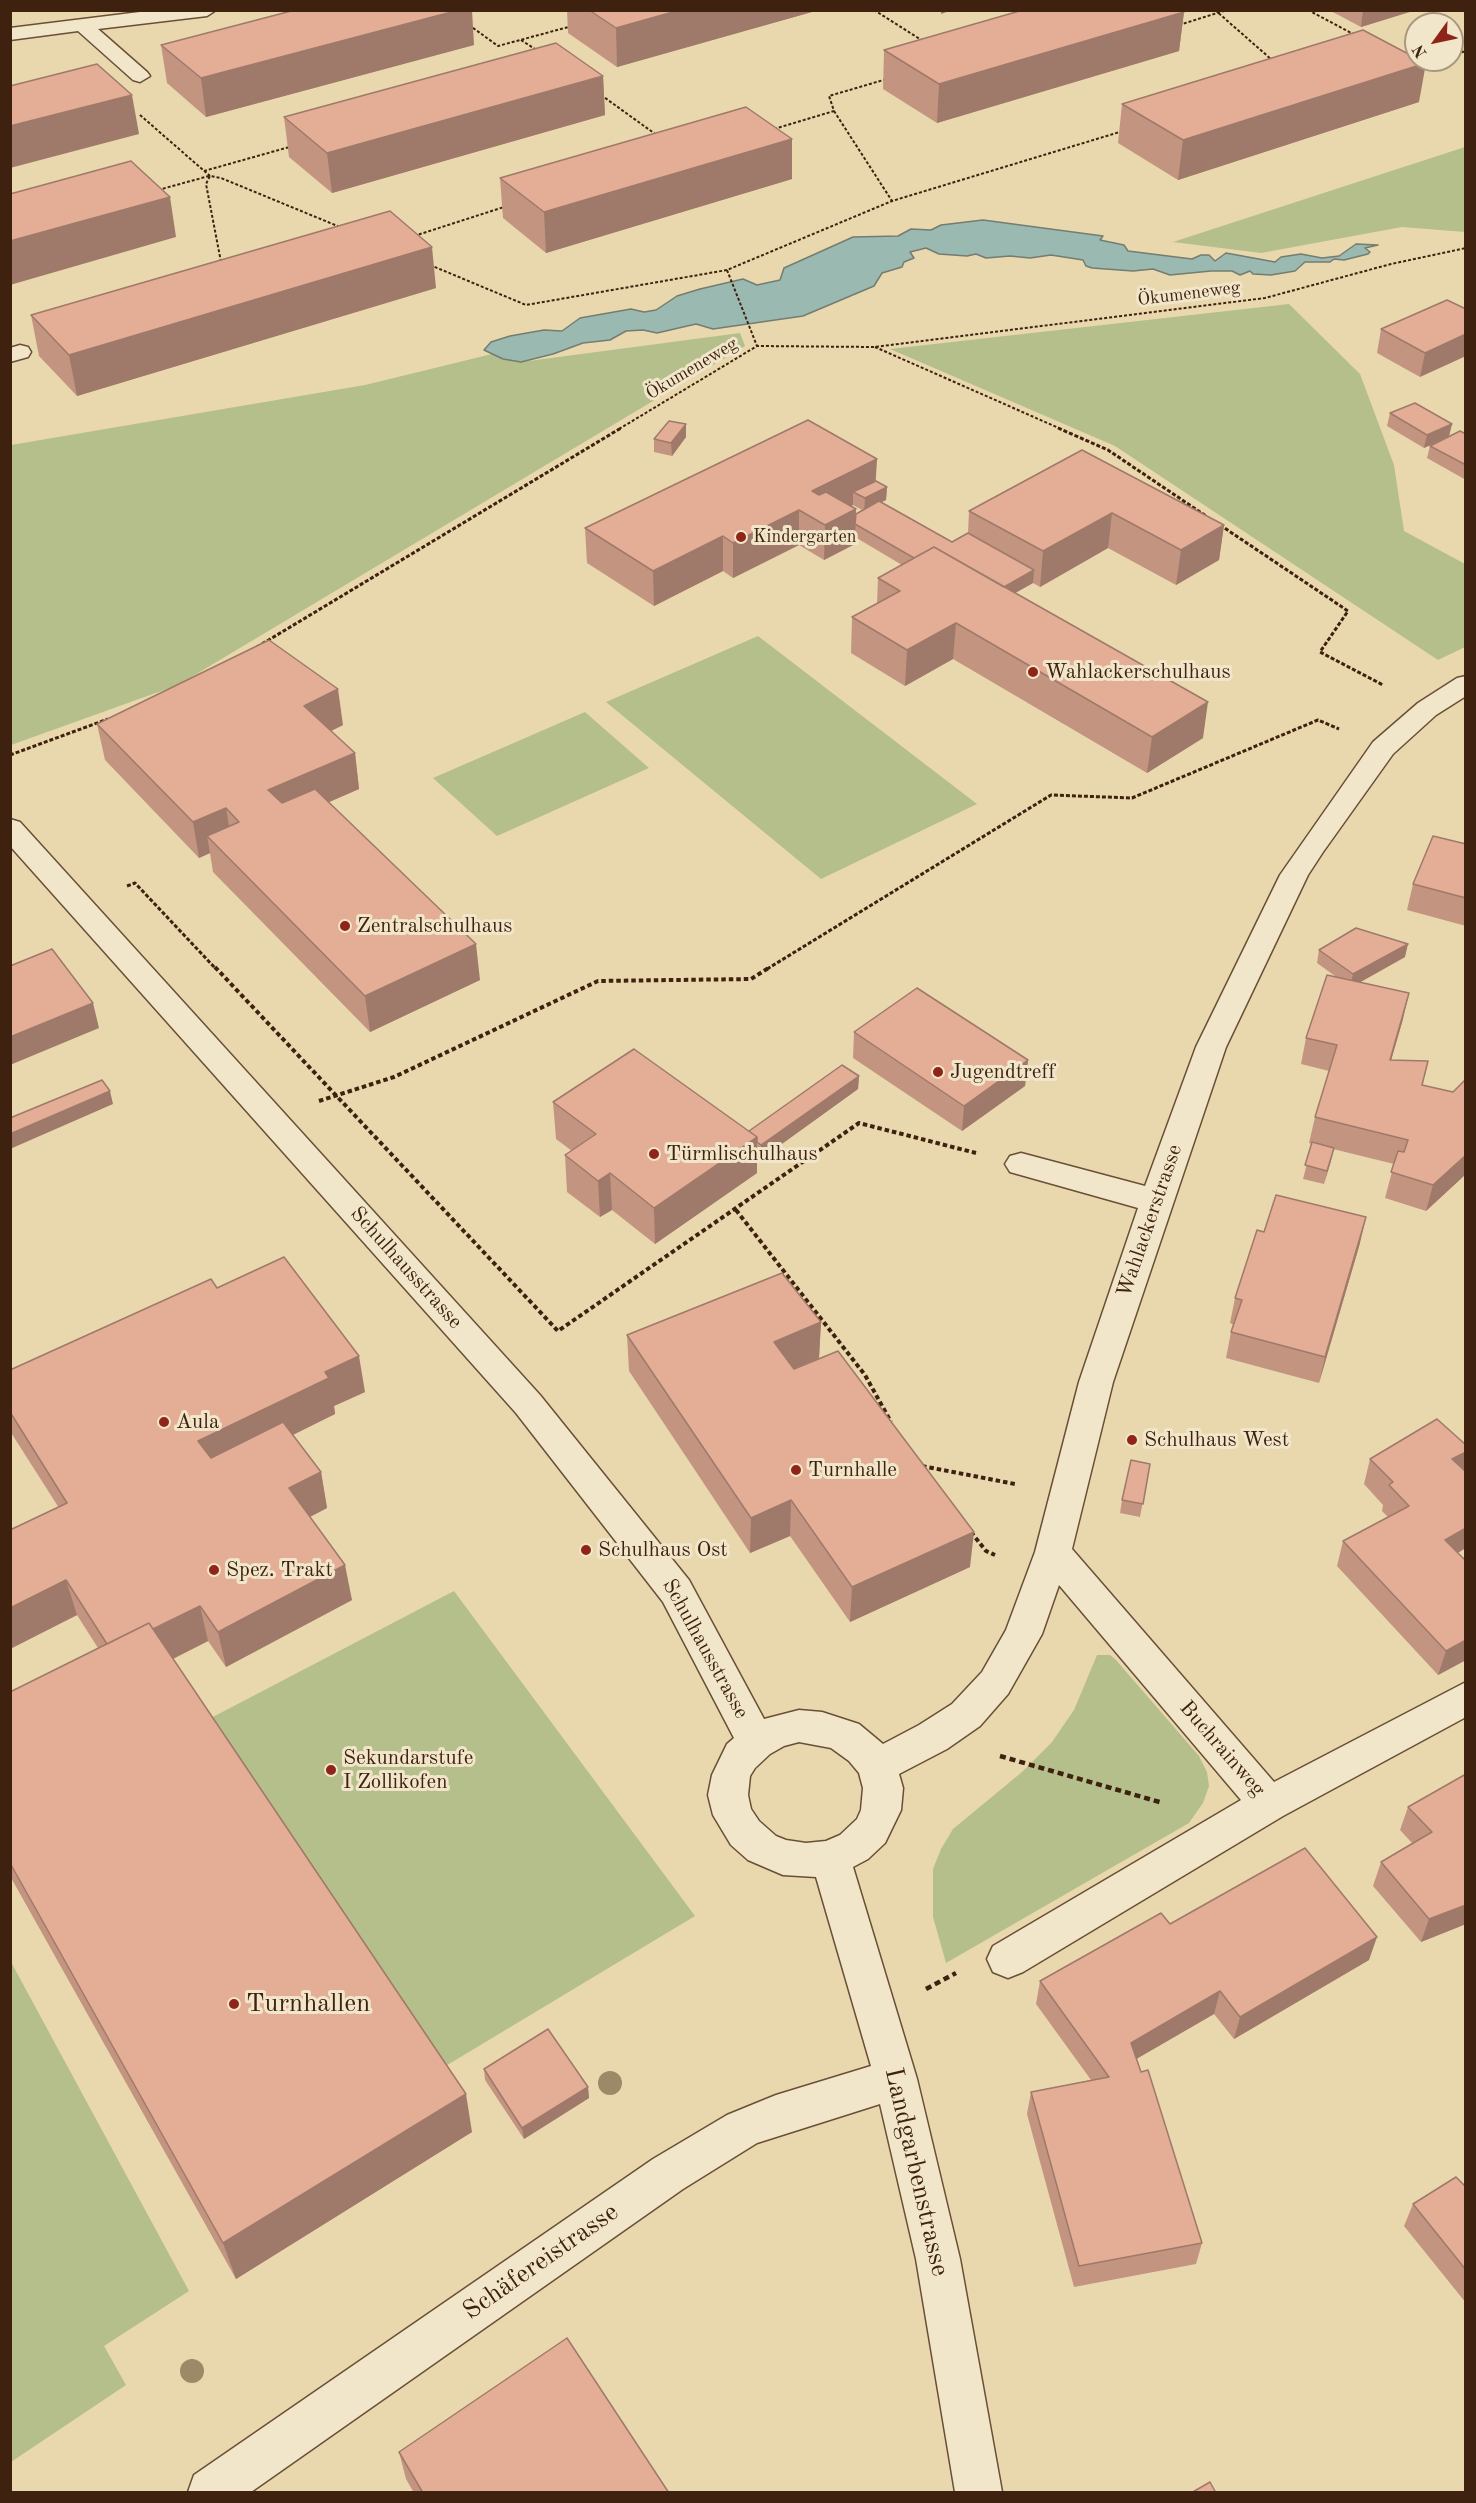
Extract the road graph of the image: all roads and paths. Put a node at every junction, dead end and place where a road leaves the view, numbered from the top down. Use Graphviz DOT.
graph roads {
  1 [pos="207,10"];
  2 [pos="874,10"];
  3 [pos="1227,10"];
  4 [pos="1308,10"];
  5 [pos="1217,12"];
  6 [pos="135,15"];
  7 [pos="465,22"];
  8 [pos="81,25"];
  9 [pos="576,25"];
  10 [pos="1177,26"];
  11 [pos="10,34"];
  12 [pos="1356,36"];
  13 [pos="521,40"];
  14 [pos="923,41"];
  15 [pos="538,52"];
  16 [pos="1276,64"];
  17 [pos="140,76"];
  18 [pos="896,76"];
  19 [pos="592,89"];
  20 [pos="834,111"];
  21 [pos="137,112"];
  22 [pos="1133,128"];
  23 [pos="765,131"];
  24 [pos="667,142"];
  25 [pos="294,146"];
  26 [pos="204,171"];
  27 [pos="210,176"];
  28 [pos="154,191"];
  29 [pos="892,201"];
  30 [pos="505,207"];
  31 [pos="341,227"];
  32 [pos="406,238"];
  33 [pos="1466,248"];
  34 [pos="428,264"];
  35 [pos="223,269"];
  36 [pos="727,270"];
  37 [pos="757,346"];
  38 [pos="874,347"];
  39 [pos="257,647"];
  40 [pos="1466,684"];
  41 [pos="1427,709"];
  42 [pos="109,718"];
  43 [pos="1345,731"];
  44 [pos="10,755"];
  45 [pos="10,828"];
  46 [pos="80,906"];
  47 [pos="335,1094"];
  48 [pos="275,1122"];
  49 [pos="1021,1164"];
  50 [pos="1155,1201"];
  51 [pos="736,1210"];
  52 [pos="892,1424"];
  53 [pos="916,1457"];
  54 [pos="922,1466"];
  55 [pos="929,1475"];
  56 [pos="1066,1494"];
  57 [pos="964,1523"];
  58 [pos="1050,1563"];
  59 [pos="1466,1698"];
  60 [pos="933,1737"];
  61 [pos="756,1742"];
  62 [pos="877,1766"];
  63 [pos="1269,1804"];
  64 [pos="1234,1824"];
  65 [pos="831,1858"];
  66 [pos="1008,1959"];
  67 [pos="877,2016"];
  68 [pos="896,2079"];
  69 [pos="212,2493"];
  70 [pos="979,2493"];
  1 -- 6 [label="street"];
  2 -- 14 [label="path"];
  3 -- 5 [label="path"];
  4 -- 12 [label="path"];
  5 -- 10 [label="path"];
  5 -- 16 [label="path"];
  6 -- 8 [label="street"];
  7 -- 13 [label="path"];
  8 -- 11 [label="street"];
  8 -- 17 [label="street"];
  9 -- 13 [label="path"];
  13 -- 15 [label="path"];
  18 -- 20 [label="path"];
  19 -- 24 [label="path"];
  20 -- 23 [label="path"];
  20 -- 29 [label="path"];
  21 -- 26 [label="path"];
  22 -- 29 [label="path"];
  25 -- 26 [label="path"];
  26 -- 27 [label="path"];
  27 -- 28 [label="path"];
  27 -- 31 [label="path"];
  27 -- 35 [label="path"];
  29 -- 36 [label="path"];
  30 -- 32 [label="path"];
  33 -- 38 [label="path, Ökumeneweg"];
  34 -- 36 [label="path"];
  36 -- 37 [label="path"];
  37 -- 38 [label="path, Ökumeneweg"];
  37 -- 39 [label="path, Ökumeneweg"];
  38 -- 41 [label="path"];
  40 -- 41 [label="street, Wahlackerstrasse"];
  41 -- 50 [label="street, Wahlackerstrasse"];
  42 -- 44 [label="path"];
  43 -- 47 [label="path"];
  45 -- 46 [label="street, Schulhausstrasse"];
  46 -- 47 [label="path"];
  46 -- 48 [label="street, Schulhausstrasse"];
  47 -- 48 [label="path"];
  47 -- 51 [label="path"];
  48 -- 61 [label="street, Schulhausstrasse"];
  49 -- 50 [label="street"];
  49 -- 51 [label="path"];
  50 -- 56 [label="street, Wahlackerstrasse"];
  51 -- 52 [label="path"];
  53 -- 54 [label="path"];
  54 -- 55 [label="path"];
  54 -- 56 [label="path"];
  56 -- 58 [label="street, Wahlackerstrasse"];
  57 -- 58 [label="path"];
  58 -- 60 [label="street, Wahlackerstrasse"];
  58 -- 63 [label="street, Buchrainweg"];
  59 -- 63 [label="street, Buchrainweg"];
  60 -- 62 [label="street, Wahlackerstrasse"];
  60 -- 64 [label="path"];
  61 -- 62 [label="street"];
  61 -- 65 [label="street"];
  62 -- 65 [label="street"];
  63 -- 64 [label="street"];
  64 -- 66 [label="street"];
  65 -- 67 [label="street, Landgarbenstrasse"];
  66 -- 67 [label="path"];
  67 -- 68 [label="street, Landgarbenstrasse"];
  68 -- 69 [label="street, Schäfereistrasse"];
  68 -- 70 [label="street, Landgarbenstrasse"];
}
